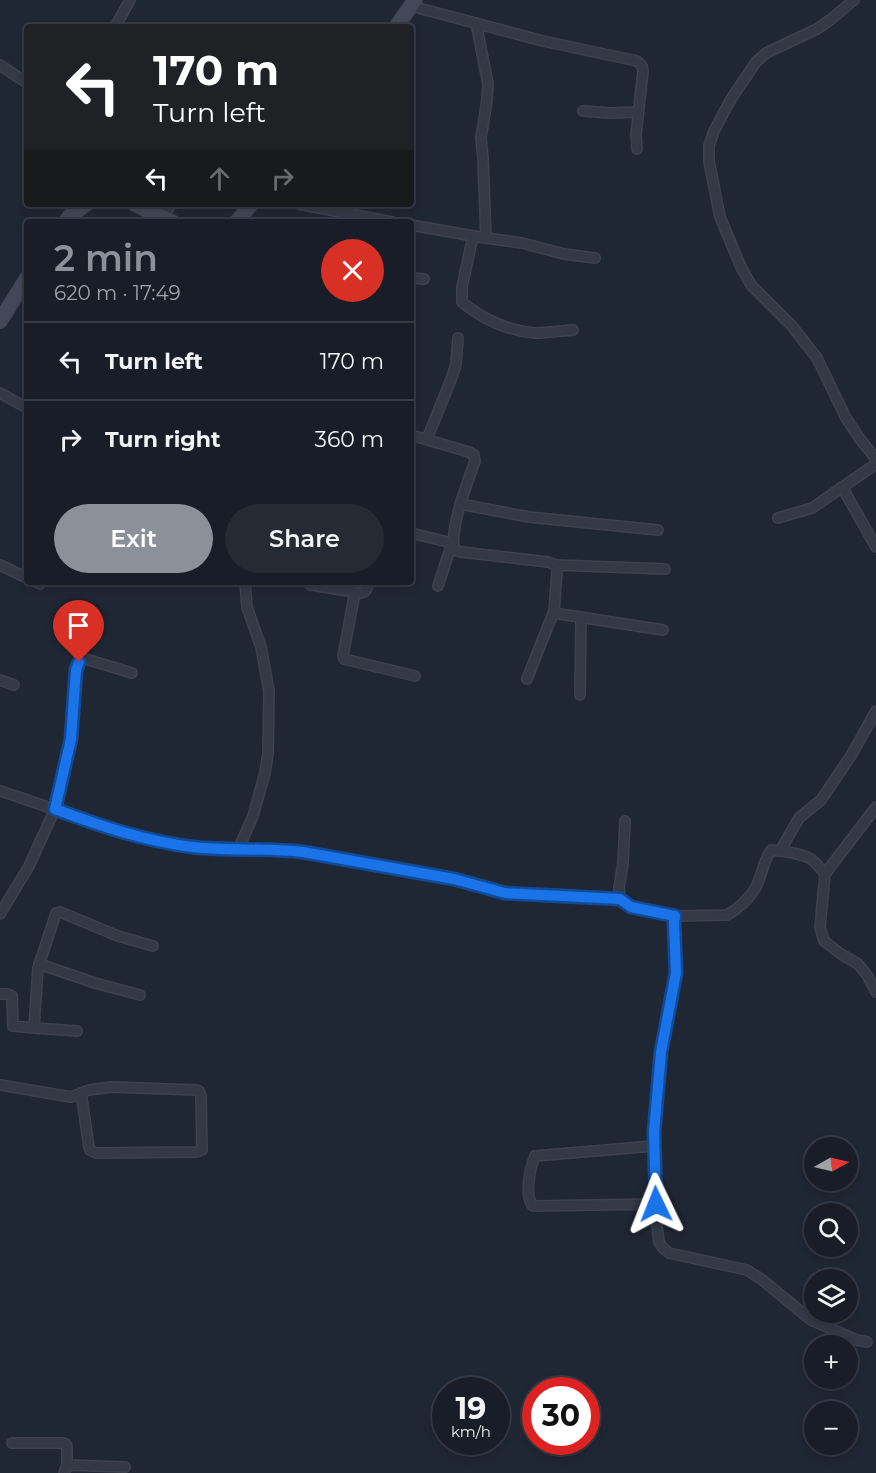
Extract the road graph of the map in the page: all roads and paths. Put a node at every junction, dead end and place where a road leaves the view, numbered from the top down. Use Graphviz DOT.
graph roads {
  1 [pos="130,0"];
  2 [pos="854,0"];
  3 [pos="413,3"];
  4 [pos="476,23"];
  5 [pos="117,24"];
  6 [pos="398,24"];
  7 [pos="0,65"];
  8 [pos="24,80"];
  9 [pos="583,111"];
  10 [pos="638,112"];
  11 [pos="637,149"];
  12 [pos="80,207"];
  13 [pos="141,207"];
  14 [pos="249,207"];
  15 [pos="314,207"];
  16 [pos="68,219"];
  17 [pos="166,219"];
  18 [pos="239,219"];
  19 [pos="376,219"];
  20 [pos="414,226"];
  21 [pos="473,236"];
  22 [pos="486,238"];
  23 [pos="595,258"];
  24 [pos="414,278"];
  25 [pos="424,279"];
  26 [pos="24,284"];
  27 [pos="0,321"];
  28 [pos="573,330"];
  29 [pos="458,338"];
  30 [pos="0,393"];
  31 [pos="24,406"];
  32 [pos="414,436"];
  33 [pos="427,439"];
  34 [pos="876,459"];
  35 [pos="876,464"];
  36 [pos="842,487"];
  37 [pos="460,504"];
  38 [pos="778,518"];
  39 [pos="658,530"];
  40 [pos="414,534"];
  41 [pos="452,543"];
  42 [pos="876,547"];
  43 [pos="0,565"];
  44 [pos="556,566"];
  45 [pos="665,569"];
  46 [pos="24,577"];
  47 [pos="245,585"];
  48 [pos="311,585"];
  49 [pos="368,585"];
  50 [pos="438,586"];
  51 [pos="355,592"];
  52 [pos="554,611"];
  53 [pos="581,617"];
  54 [pos="663,630"];
  55 [pos="132,673"];
  56 [pos="415,676"];
  57 [pos="527,679"];
  58 [pos="0,680"];
  59 [pos="14,685"];
  60 [pos="580,695"];
  61 [pos="876,711"];
  62 [pos="0,791"];
  63 [pos="876,807"];
  64 [pos="55,809"];
  65 [pos="625,821"];
  66 [pos="238,850"];
  67 [pos="780,850"];
  68 [pos="825,874"];
  69 [pos="620,899"];
  70 [pos="0,914"];
  71 [pos="675,916"];
  72 [pos="153,946"];
  73 [pos="39,964"];
  74 [pos="876,992"];
  75 [pos="0,994"];
  76 [pos="140,995"];
  77 [pos="34,1028"];
  78 [pos="77,1031"];
  79 [pos="0,1085"];
  80 [pos="81,1093"];
  81 [pos="654,1146"];
  82 [pos="656,1204"];
  83 [pos="867,1342"];
  84 [pos="12,1443"];
  85 [pos="125,1467"];
  86 [pos="65,1469"];
  1 -- 5 [label="street"];
  2 -- 34 [label="street"];
  3 -- 4 [label="street"];
  3 -- 6 [label="main road"];
  4 -- 10 [label="street"];
  4 -- 22 [label="street"];
  7 -- 8 [label="street"];
  9 -- 10 [label="street"];
  10 -- 11 [label="street"];
  12 -- 16 [label="main road"];
  13 -- 17 [label="main road"];
  14 -- 18 [label="main road"];
  15 -- 19 [label="street"];
  20 -- 21 [label="street"];
  21 -- 22 [label="street"];
  21 -- 28 [label="street"];
  22 -- 23 [label="street"];
  24 -- 25 [label="street"];
  26 -- 27 [label="main road"];
  29 -- 33 [label="street"];
  30 -- 31 [label="street"];
  32 -- 33 [label="street"];
  33 -- 37 [label="street"];
  35 -- 36 [label="street"];
  36 -- 38 [label="street"];
  36 -- 42 [label="street"];
  37 -- 39 [label="street"];
  37 -- 41 [label="street"];
  40 -- 41 [label="street"];
  41 -- 44 [label="street"];
  41 -- 50 [label="street"];
  43 -- 46 [label="street"];
  44 -- 45 [label="street"];
  44 -- 52 [label="street"];
  47 -- 66 [label="street"];
  48 -- 51 [label="street"];
  49 -- 51 [label="street"];
  51 -- 56 [label="street"];
  52 -- 53 [label="street"];
  52 -- 57 [label="street"];
  53 -- 54 [label="street"];
  53 -- 60 [label="street"];
  55 -- 64 [label="street"];
  58 -- 59 [label="street"];
  61 -- 67 [label="street"];
  62 -- 64 [label="street"];
  63 -- 68 [label="street"];
  64 -- 66 [label="street"];
  64 -- 70 [label="street"];
  65 -- 69 [label="street"];
  66 -- 69 [label="street"];
  67 -- 68 [label="street"];
  67 -- 71 [label="street"];
  68 -- 74 [label="street"];
  69 -- 71 [label="street"];
  71 -- 81 [label="street"];
  72 -- 73 [label="street"];
  73 -- 76 [label="street"];
  73 -- 77 [label="street"];
  75 -- 77 [label="street"];
  77 -- 78 [label="street"];
  79 -- 80 [label="street"];
  80 -- 80 [label="street"];
  81 -- 82 [label="street"];
  81 -- 82 [label="street"];
  82 -- 83 [label="street"];
  84 -- 86 [label="street"];
  85 -- 86 [label="street"];
}
